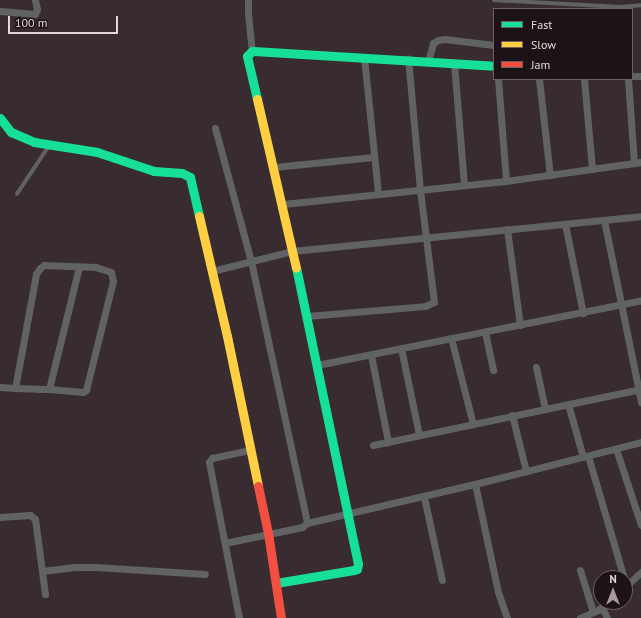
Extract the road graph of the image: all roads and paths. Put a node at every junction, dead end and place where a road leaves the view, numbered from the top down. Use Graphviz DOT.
graph roads {
  1 [pos="35,0"];
  2 [pos="248,0"];
  3 [pos="494,0"];
  4 [pos="641,5"];
  5 [pos="0,11"];
  6 [pos="493,45"];
  7 [pos="252,51"];
  8 [pos="364,57"];
  9 [pos="408,60"];
  10 [pos="428,61"];
  11 [pos="454,63"];
  12 [pos="493,66"];
  13 [pos="498,80"];
  14 [pos="539,80"];
  15 [pos="584,80"];
  16 [pos="628,80"];
  17 [pos="0,118"];
  18 [pos="215,128"];
  19 [pos="49,145"];
  20 [pos="374,157"];
  21 [pos="637,162"];
  22 [pos="274,167"];
  23 [pos="592,169"];
  24 [pos="550,175"];
  25 [pos="506,180"];
  26 [pos="464,185"];
  27 [pos="420,190"];
  28 [pos="378,193"];
  29 [pos="17,194"];
  30 [pos="284,204"];
  31 [pos="641,216"];
  32 [pos="604,220"];
  33 [pos="565,224"];
  34 [pos="507,229"];
  35 [pos="426,237"];
  36 [pos="292,251"];
  37 [pos="251,261"];
  38 [pos="80,267"];
  39 [pos="212,272"];
  40 [pos="641,300"];
  41 [pos="622,304"];
  42 [pos="583,313"];
  43 [pos="308,316"];
  44 [pos="520,325"];
  45 [pos="485,332"];
  46 [pos="452,338"];
  47 [pos="401,348"];
  48 [pos="371,355"];
  49 [pos="317,365"];
  50 [pos="536,367"];
  51 [pos="493,370"];
  52 [pos="0,387"];
  53 [pos="15,388"];
  54 [pos="49,389"];
  55 [pos="640,389"];
  56 [pos="641,402"];
  57 [pos="568,404"];
  58 [pos="545,409"];
  59 [pos="512,416"];
  60 [pos="473,424"];
  61 [pos="419,435"];
  62 [pos="388,442"];
  63 [pos="641,442"];
  64 [pos="373,445"];
  65 [pos="616,449"];
  66 [pos="250,450"];
  67 [pos="585,457"];
  68 [pos="526,471"];
  69 [pos="476,484"];
  70 [pos="424,496"];
  71 [pos="348,515"];
  72 [pos="0,517"];
  73 [pos="307,523"];
  74 [pos="641,525"];
  75 [pos="268,534"];
  76 [pos="225,543"];
  77 [pos="580,570"];
  78 [pos="621,570"];
  79 [pos="42,571"];
  80 [pos="205,574"];
  81 [pos="442,580"];
  82 [pos="276,583"];
  83 [pos="45,594"];
  84 [pos="598,610"];
  85 [pos="593,612"];
  86 [pos="238,618"];
  87 [pos="281,618"];
  88 [pos="507,618"];
  89 [pos="580,618"];
  1 -- 5 [label="street"];
  2 -- 7 [label="street"];
  3 -- 4 [label="lane"];
  6 -- 10 [label="street"];
  7 -- 8 [label="street"];
  7 -- 22 [label="street"];
  8 -- 9 [label="street"];
  8 -- 20 [label="street"];
  9 -- 10 [label="street"];
  9 -- 27 [label="street"];
  10 -- 11 [label="street"];
  11 -- 12 [label="street"];
  11 -- 26 [label="street"];
  13 -- 25 [label="street"];
  14 -- 24 [label="street"];
  15 -- 23 [label="street"];
  16 -- 21 [label="street"];
  17 -- 19 [label="street"];
  18 -- 37 [label="street"];
  19 -- 29 [label="lane"];
  19 -- 39 [label="street"];
  20 -- 22 [label="street"];
  20 -- 28 [label="street"];
  21 -- 23 [label="street"];
  22 -- 30 [label="street"];
  23 -- 24 [label="street"];
  24 -- 25 [label="street"];
  25 -- 26 [label="street"];
  26 -- 27 [label="street"];
  27 -- 28 [label="street"];
  27 -- 35 [label="street"];
  28 -- 30 [label="street"];
  30 -- 36 [label="street"];
  31 -- 32 [label="street"];
  32 -- 33 [label="street"];
  32 -- 41 [label="street"];
  33 -- 34 [label="street"];
  33 -- 42 [label="street"];
  34 -- 35 [label="street"];
  34 -- 44 [label="street"];
  35 -- 36 [label="street"];
  35 -- 43 [label="street"];
  36 -- 37 [label="street"];
  36 -- 43 [label="street"];
  37 -- 39 [label="street"];
  37 -- 73 [label="street"];
  38 -- 53 [label="street"];
  38 -- 54 [label="street"];
  38 -- 54 [label="street"];
  39 -- 66 [label="street"];
  40 -- 41 [label="street"];
  41 -- 42 [label="street"];
  41 -- 55 [label="street"];
  42 -- 44 [label="street"];
  43 -- 49 [label="street"];
  44 -- 45 [label="street"];
  45 -- 46 [label="street"];
  45 -- 51 [label="street"];
  46 -- 47 [label="street"];
  46 -- 60 [label="street"];
  47 -- 48 [label="street"];
  47 -- 61 [label="street"];
  48 -- 49 [label="street"];
  48 -- 62 [label="street"];
  49 -- 71 [label="street"];
  50 -- 58 [label="street"];
  52 -- 53 [label="street"];
  53 -- 54 [label="street"];
  55 -- 56 [label="street"];
  55 -- 57 [label="street"];
  57 -- 58 [label="street"];
  57 -- 67 [label="street"];
  58 -- 59 [label="street"];
  59 -- 60 [label="street"];
  59 -- 68 [label="street"];
  60 -- 61 [label="street"];
  61 -- 62 [label="street"];
  62 -- 64 [label="street"];
  63 -- 65 [label="street"];
  65 -- 67 [label="street"];
  65 -- 74 [label="street"];
  66 -- 75 [label="street"];
  66 -- 76 [label="street"];
  67 -- 68 [label="street"];
  67 -- 78 [label="street"];
  68 -- 69 [label="street"];
  69 -- 70 [label="street"];
  69 -- 88 [label="street"];
  70 -- 71 [label="street"];
  70 -- 81 [label="street"];
  71 -- 73 [label="street"];
  71 -- 82 [label="street"];
  72 -- 79 [label="street"];
  73 -- 75 [label="street"];
  75 -- 76 [label="street"];
  75 -- 82 [label="street"];
  76 -- 86 [label="street"];
  77 -- 85 [label="street"];
  79 -- 80 [label="street"];
  79 -- 83 [label="street"];
  82 -- 87 [label="street"];
  84 -- 85 [label="street"];
  85 -- 89 [label="street"];
}
